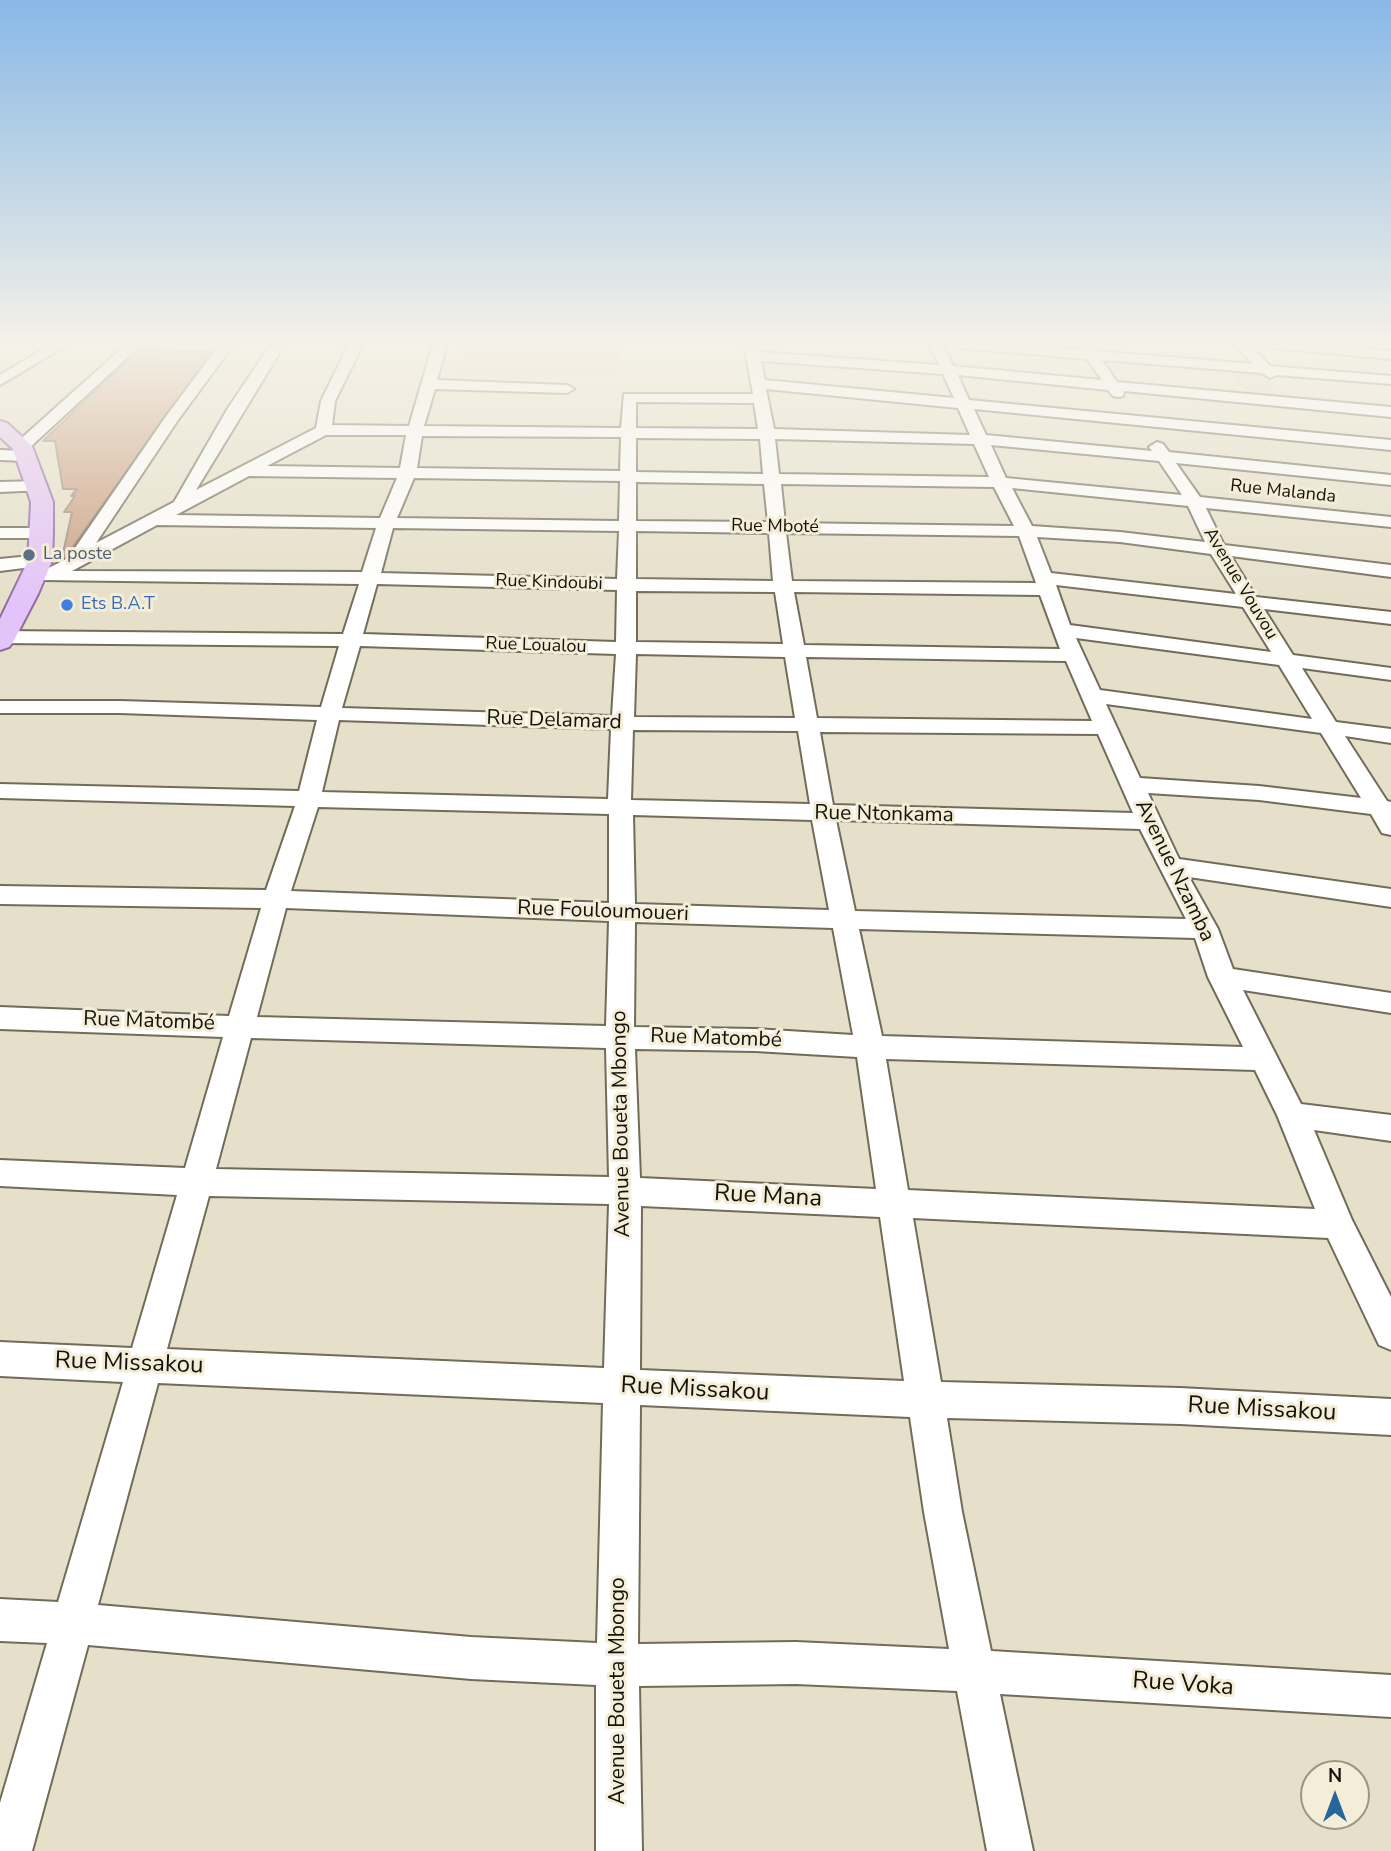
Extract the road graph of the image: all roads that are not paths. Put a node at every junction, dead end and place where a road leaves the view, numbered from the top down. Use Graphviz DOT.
graph roads {
  1 [pos="3,430"];
  2 [pos="45,430"];
  3 [pos="164,430"];
  4 [pos="223,430"];
  5 [pos="323,430"];
  6 [pos="358,430"];
  7 [pos="975,430"];
  8 [pos="1144,430"];
  9 [pos="1243,430"];
  10 [pos="1325,430"];
  11 [pos="415,431"];
  12 [pos="628,432"];
  13 [pos="767,433"];
  14 [pos="980,440"];
  15 [pos="1334,440"];
  16 [pos="1391,445"];
  17 [pos="24,451"];
  18 [pos="0,456"];
  19 [pos="1163,456"];
  20 [pos="249,471"];
  21 [pos="408,472"];
  22 [pos="628,475"];
  23 [pos="1366,478"];
  24 [pos="771,479"];
  25 [pos="1391,480"];
  26 [pos="1000,482"];
  27 [pos="38,486"];
  28 [pos="0,487"];
  29 [pos="1383,498"];
  30 [pos="1194,502"];
  31 [pos="180,508"];
  32 [pos="157,520"];
  33 [pos="1391,522"];
  34 [pos="386,523"];
  35 [pos="627,525"];
  36 [pos="776,527"];
  37 [pos="1026,531"];
  38 [pos="0,533"];
  39 [pos="42,533"];
  40 [pos="1217,548"];
  41 [pos="75,561"];
  42 [pos="0,565"];
  43 [pos="1391,571"];
  44 [pos="39,573"];
  45 [pos="369,578"];
  46 [pos="1047,584"];
  47 [pos="625,585"];
  48 [pos="783,585"];
  49 [pos="1250,601"];
  50 [pos="1391,618"];
  51 [pos="1062,630"];
  52 [pos="1,638"];
  53 [pos="351,640"];
  54 [pos="626,648"];
  55 [pos="797,651"];
  56 [pos="1073,655"];
  57 [pos="1287,661"];
  58 [pos="1391,674"];
  59 [pos="1094,696"];
  60 [pos="0,707"];
  61 [pos="329,715"];
  62 [pos="623,723"];
  63 [pos="810,725"];
  64 [pos="1108,728"];
  65 [pos="1329,728"];
  66 [pos="1391,736"];
  67 [pos="1132,785"];
  68 [pos="0,791"];
  69 [pos="309,799"];
  70 [pos="619,807"];
  71 [pos="823,814"];
  72 [pos="1387,814"];
  73 [pos="1150,821"];
  74 [pos="1170,866"];
  75 [pos="0,895"];
  76 [pos="1391,898"];
  77 [pos="276,899"];
  78 [pos="620,912"];
  79 [pos="846,920"];
  80 [pos="1205,929"];
  81 [pos="1222,977"];
  82 [pos="1391,1003"];
  83 [pos="0,1018"];
  84 [pos="240,1026"];
  85 [pos="620,1036"];
  86 [pos="870,1047"];
  87 [pos="1264,1059"];
  88 [pos="1292,1115"];
  89 [pos="1391,1128"];
  90 [pos="0,1174"];
  91 [pos="199,1182"];
  92 [pos="625,1191"];
  93 [pos="895,1203"];
  94 [pos="1338,1224"];
  95 [pos="1378,1278"];
  96 [pos="1391,1333"];
  97 [pos="0,1359"];
  98 [pos="145,1365"];
  99 [pos="623,1387"];
  100 [pos="925,1400"];
  101 [pos="1391,1417"];
  102 [pos="0,1619"];
  103 [pos="71,1623"];
  104 [pos="617,1665"];
  105 [pos="975,1671"];
  106 [pos="1391,1696"];
  107 [pos="9,1851"];
  108 [pos="619,1851"];
  109 [pos="1010,1851"];
  1 -- 17 [label="main road"];
  2 -- 17 [label="street"];
  3 -- 41 [label="street"];
  4 -- 31 [label="street"];
  5 -- 20 [label="street"];
  6 -- 11 [label="street"];
  7 -- 14 [label="street, Avenue Nzamba"];
  8 -- 19 [label="street, Avenue Vouvou"];
  9 -- 15 [label="street"];
  10 -- 15 [label="street"];
  11 -- 12 [label="street"];
  11 -- 21 [label="street"];
  12 -- 13 [label="street"];
  12 -- 22 [label="street, Avenue Boueta Mbongo"];
  13 -- 14 [label="street"];
  13 -- 24 [label="street"];
  14 -- 19 [label="street"];
  14 -- 26 [label="street, Avenue Nzamba"];
  15 -- 16 [label="street"];
  15 -- 23 [label="street"];
  17 -- 18 [label="street"];
  17 -- 27 [label="main road"];
  19 -- 23 [label="street"];
  19 -- 30 [label="street, Avenue Vouvou"];
  20 -- 21 [label="street, Rue Malanda"];
  20 -- 31 [label="street"];
  21 -- 22 [label="street, Rue Malanda"];
  21 -- 34 [label="street"];
  22 -- 24 [label="street, Rue Malanda"];
  22 -- 35 [label="street, Avenue Boueta Mbongo"];
  23 -- 25 [label="street"];
  23 -- 29 [label="street"];
  24 -- 26 [label="street, Rue Malanda"];
  24 -- 36 [label="street"];
  26 -- 30 [label="street, Rue Malanda"];
  26 -- 37 [label="street, Avenue Nzamba"];
  27 -- 28 [label="street"];
  27 -- 39 [label="main road"];
  30 -- 33 [label="street, Rue Malanda"];
  30 -- 40 [label="street, Avenue Vouvou"];
  31 -- 32 [label="street"];
  32 -- 34 [label="street, Rue Mboté"];
  32 -- 41 [label="street"];
  34 -- 35 [label="street, Rue Mboté"];
  34 -- 45 [label="street"];
  35 -- 36 [label="street, Rue Mboté"];
  35 -- 47 [label="street, Avenue Boueta Mbongo"];
  36 -- 37 [label="street, Rue Mboté"];
  36 -- 48 [label="street"];
  37 -- 40 [label="street, Rue Mboté"];
  37 -- 46 [label="street, Avenue Nzamba"];
  38 -- 39 [label="street"];
  39 -- 44 [label="main road"];
  40 -- 43 [label="street, Rue Mboté"];
  40 -- 49 [label="street, Avenue Vouvou"];
  41 -- 44 [label="street"];
  42 -- 44 [label="street, Rue Kindoubi"];
  44 -- 45 [label="street, Rue Kindoubi"];
  44 -- 52 [label="main road"];
  45 -- 47 [label="street, Rue Kindoubi"];
  45 -- 53 [label="street"];
  46 -- 48 [label="street, Rue Kindoubi"];
  46 -- 49 [label="street, Rue Kindoubi"];
  46 -- 51 [label="street, Avenue Nzamba"];
  47 -- 48 [label="street, Rue Kindoubi"];
  47 -- 54 [label="street, Avenue Boueta Mbongo"];
  48 -- 55 [label="street"];
  49 -- 50 [label="street, Rue Kindoubi"];
  49 -- 57 [label="street, Avenue Vouvou"];
  51 -- 56 [label="street, Avenue Nzamba"];
  51 -- 57 [label="street"];
  52 -- 53 [label="street, Rue Loualou"];
  53 -- 54 [label="street, Rue Loualou"];
  53 -- 61 [label="street"];
  54 -- 55 [label="street, Rue Loualou"];
  54 -- 62 [label="street, Avenue Boueta Mbongo"];
  55 -- 56 [label="street, Rue Loualou"];
  55 -- 63 [label="street"];
  56 -- 59 [label="street, Avenue Nzamba"];
  57 -- 58 [label="street"];
  57 -- 65 [label="street, Avenue Vouvou"];
  59 -- 64 [label="street, Avenue Nzamba"];
  59 -- 65 [label="street"];
  60 -- 61 [label="street, Rue Delamard"];
  61 -- 62 [label="street, Rue Delamard"];
  61 -- 69 [label="street"];
  62 -- 63 [label="street, Rue Delamard"];
  62 -- 70 [label="street, Avenue Boueta Mbongo"];
  63 -- 64 [label="street, Rue Delamard"];
  63 -- 71 [label="street"];
  64 -- 67 [label="street, Avenue Nzamba"];
  65 -- 66 [label="street"];
  65 -- 72 [label="street, Avenue Vouvou"];
  67 -- 72 [label="street"];
  67 -- 73 [label="street, Avenue Nzamba"];
  68 -- 69 [label="street, Rue Ntonkama"];
  69 -- 70 [label="street, Rue Ntonkama"];
  69 -- 77 [label="street"];
  70 -- 71 [label="street, Rue Ntonkama"];
  70 -- 78 [label="street, Avenue Boueta Mbongo"];
  71 -- 73 [label="street, Rue Ntonkama"];
  71 -- 79 [label="street"];
  73 -- 74 [label="street, Avenue Nzamba"];
  74 -- 76 [label="street"];
  74 -- 80 [label="street, Avenue Nzamba"];
  75 -- 77 [label="street, Rue Fouloumoueri"];
  77 -- 78 [label="street, Rue Fouloumoueri"];
  77 -- 84 [label="street"];
  78 -- 79 [label="street, Rue Fouloumoueri"];
  78 -- 85 [label="street, Avenue Boueta Mbongo"];
  79 -- 80 [label="street, Rue Fouloumoueri"];
  79 -- 86 [label="street"];
  80 -- 81 [label="street, Avenue Nzamba"];
  81 -- 82 [label="street"];
  81 -- 87 [label="street, Avenue Nzamba"];
  83 -- 84 [label="street, Rue Matombé"];
  84 -- 85 [label="street, Rue Matombé"];
  84 -- 91 [label="street"];
  85 -- 86 [label="street, Rue Matombé"];
  85 -- 92 [label="street, Avenue Boueta Mbongo"];
  86 -- 87 [label="street, Rue Matombé"];
  86 -- 93 [label="street"];
  87 -- 88 [label="street, Avenue Nzamba"];
  88 -- 89 [label="street"];
  88 -- 94 [label="street, Avenue Nzamba"];
  90 -- 91 [label="street, Rue Mana"];
  91 -- 92 [label="street, Rue Mana"];
  91 -- 98 [label="street"];
  92 -- 93 [label="street, Rue Mana"];
  92 -- 99 [label="street, Avenue Boueta Mbongo"];
  93 -- 94 [label="street, Rue Mana"];
  93 -- 100 [label="street"];
  94 -- 95 [label="street, Avenue Nzamba"];
  95 -- 96 [label="street, Avenue Nzamba"];
  97 -- 98 [label="street, Rue Missakou"];
  98 -- 99 [label="street, Rue Missakou"];
  98 -- 103 [label="street"];
  99 -- 100 [label="street, Rue Missakou"];
  99 -- 104 [label="street, Avenue Boueta Mbongo"];
  100 -- 101 [label="street, Rue Missakou"];
  100 -- 105 [label="street"];
  102 -- 103 [label="street, Rue Voka"];
  103 -- 104 [label="street, Rue Voka"];
  103 -- 107 [label="street"];
  104 -- 105 [label="street, Rue Voka"];
  104 -- 108 [label="street, Avenue Boueta Mbongo"];
  105 -- 106 [label="street, Rue Voka"];
  105 -- 109 [label="street"];
}
